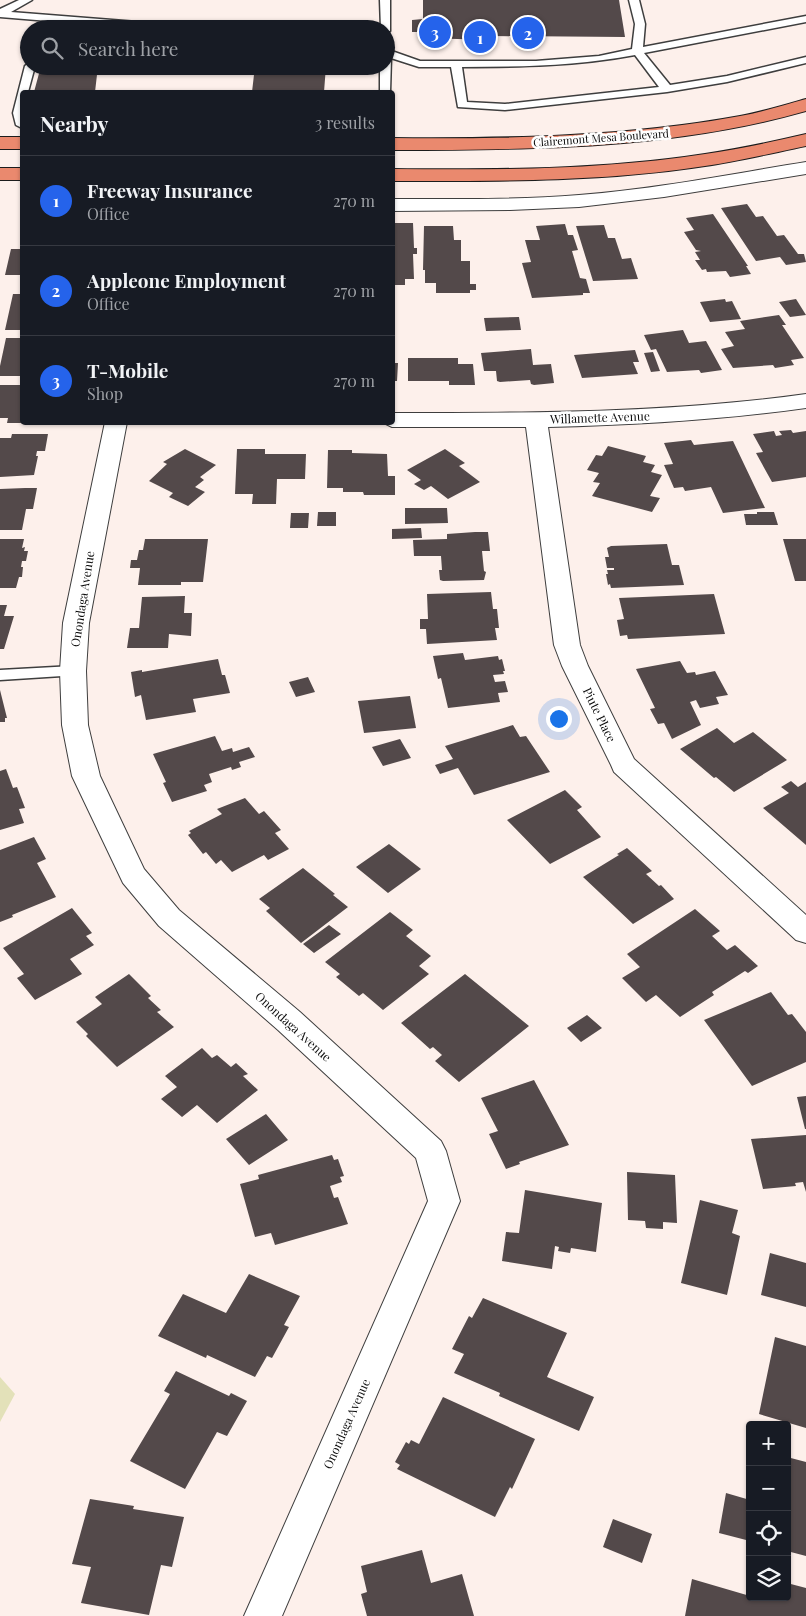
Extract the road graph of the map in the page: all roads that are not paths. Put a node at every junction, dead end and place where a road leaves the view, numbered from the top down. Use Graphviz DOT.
graph roads {
  1 [pos="27,0"];
  2 [pos="386,0"];
  3 [pos="634,0"];
  4 [pos="0,13"];
  5 [pos="44,16"];
  6 [pos="806,19"];
  7 [pos="43,20"];
  8 [pos="88,20"];
  9 [pos="386,20"];
  10 [pos="637,51"];
  11 [pos="395,56"];
  12 [pos="806,60"];
  13 [pos="456,64"];
  14 [pos="28,75"];
  15 [pos="385,75"];
  16 [pos="666,89"];
  17 [pos="24,90"];
  18 [pos="385,90"];
  19 [pos="806,106"];
  20 [pos="806,140"];
  21 [pos="0,144"];
  22 [pos="20,144"];
  23 [pos="395,144"];
  24 [pos="806,168"];
  25 [pos="0,174"];
  26 [pos="20,174"];
  27 [pos="395,176"];
  28 [pos="395,205"];
  29 [pos="806,400"];
  30 [pos="395,420"];
  31 [pos="536,420"];
  32 [pos="115,425"];
  33 [pos="73,672"];
  34 [pos="0,675"];
  35 [pos="806,932"];
  36 [pos="263,1616"];
  1 -- 4 [label="lane"];
  2 -- 9 [label="lane"];
  3 -- 10 [label="lane"];
  4 -- 5 [label="lane"];
  5 -- 7 [label="lane"];
  5 -- 8 [label="lane"];
  6 -- 10 [label="lane"];
  10 -- 13 [label="lane"];
  10 -- 16 [label="lane"];
  11 -- 13 [label="lane"];
  12 -- 16 [label="lane"];
  13 -- 16 [label="lane"];
  14 -- 17 [label="lane"];
  15 -- 18 [label="lane"];
  19 -- 23 [label="main road, Clairemont Mesa Boulevard"];
  20 -- 27 [label="main road"];
  21 -- 22 [label="main road"];
  24 -- 28 [label="street"];
  25 -- 26 [label="main road"];
  29 -- 31 [label="street, Willamette Avenue"];
  30 -- 31 [label="street, Willamette Avenue"];
  31 -- 35 [label="street, Piute Place"];
  32 -- 33 [label="street, Onondaga Avenue"];
  33 -- 34 [label="lane"];
  33 -- 36 [label="street, Onondaga Avenue"];
}
